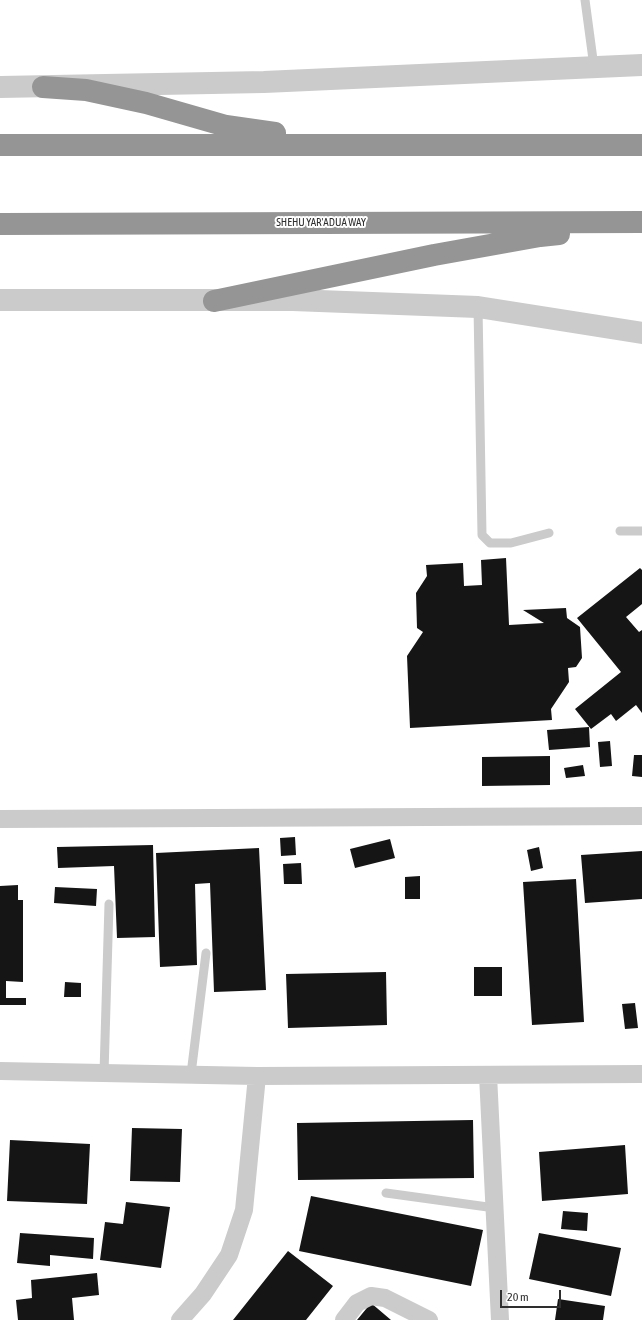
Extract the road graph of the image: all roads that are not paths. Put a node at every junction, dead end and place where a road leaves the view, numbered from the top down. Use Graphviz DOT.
graph roads {
  1 [pos="585,0"];
  2 [pos="642,65"];
  3 [pos="594,67"];
  4 [pos="0,87"];
  5 [pos="42,87"];
  6 [pos="0,145"];
  7 [pos="462,145"];
  8 [pos="642,145"];
  9 [pos="642,222"];
  10 [pos="0,224"];
  11 [pos="642,227"];
  12 [pos="0,300"];
  13 [pos="214,301"];
  14 [pos="478,307"];
  15 [pos="642,333"];
  16 [pos="620,531"];
  17 [pos="642,531"];
  18 [pos="549,533"];
  19 [pos="642,816"];
  20 [pos="0,819"];
  21 [pos="109,904"];
  22 [pos="206,953"];
  23 [pos="0,1071"];
  24 [pos="104,1073"];
  25 [pos="191,1074"];
  26 [pos="642,1074"];
  27 [pos="488,1075"];
  28 [pos="257,1076"];
  29 [pos="386,1193"];
  30 [pos="495,1208"];
  31 [pos="180,1320"];
  32 [pos="344,1320"];
  33 [pos="429,1320"];
  34 [pos="500,1320"];
  1 -- 3 [label="lane"];
  2 -- 3 [label="street"];
  3 -- 5 [label="street"];
  4 -- 5 [label="street"];
  5 -- 7 [label="highway"];
  6 -- 7 [label="highway"];
  7 -- 8 [label="highway"];
  9 -- 10 [label="highway, SHEHU YAR'ADUA WAY"];
  11 -- 13 [label="highway"];
  12 -- 13 [label="street"];
  13 -- 14 [label="street"];
  14 -- 15 [label="street"];
  14 -- 18 [label="lane"];
  16 -- 17 [label="lane"];
  19 -- 20 [label="street"];
  21 -- 24 [label="lane"];
  22 -- 25 [label="lane"];
  23 -- 24 [label="street"];
  24 -- 25 [label="street"];
  25 -- 28 [label="street"];
  26 -- 27 [label="street"];
  27 -- 28 [label="street"];
  27 -- 30 [label="street"];
  28 -- 31 [label="street"];
  29 -- 30 [label="lane"];
  30 -- 34 [label="street"];
  32 -- 33 [label="street"];
}
